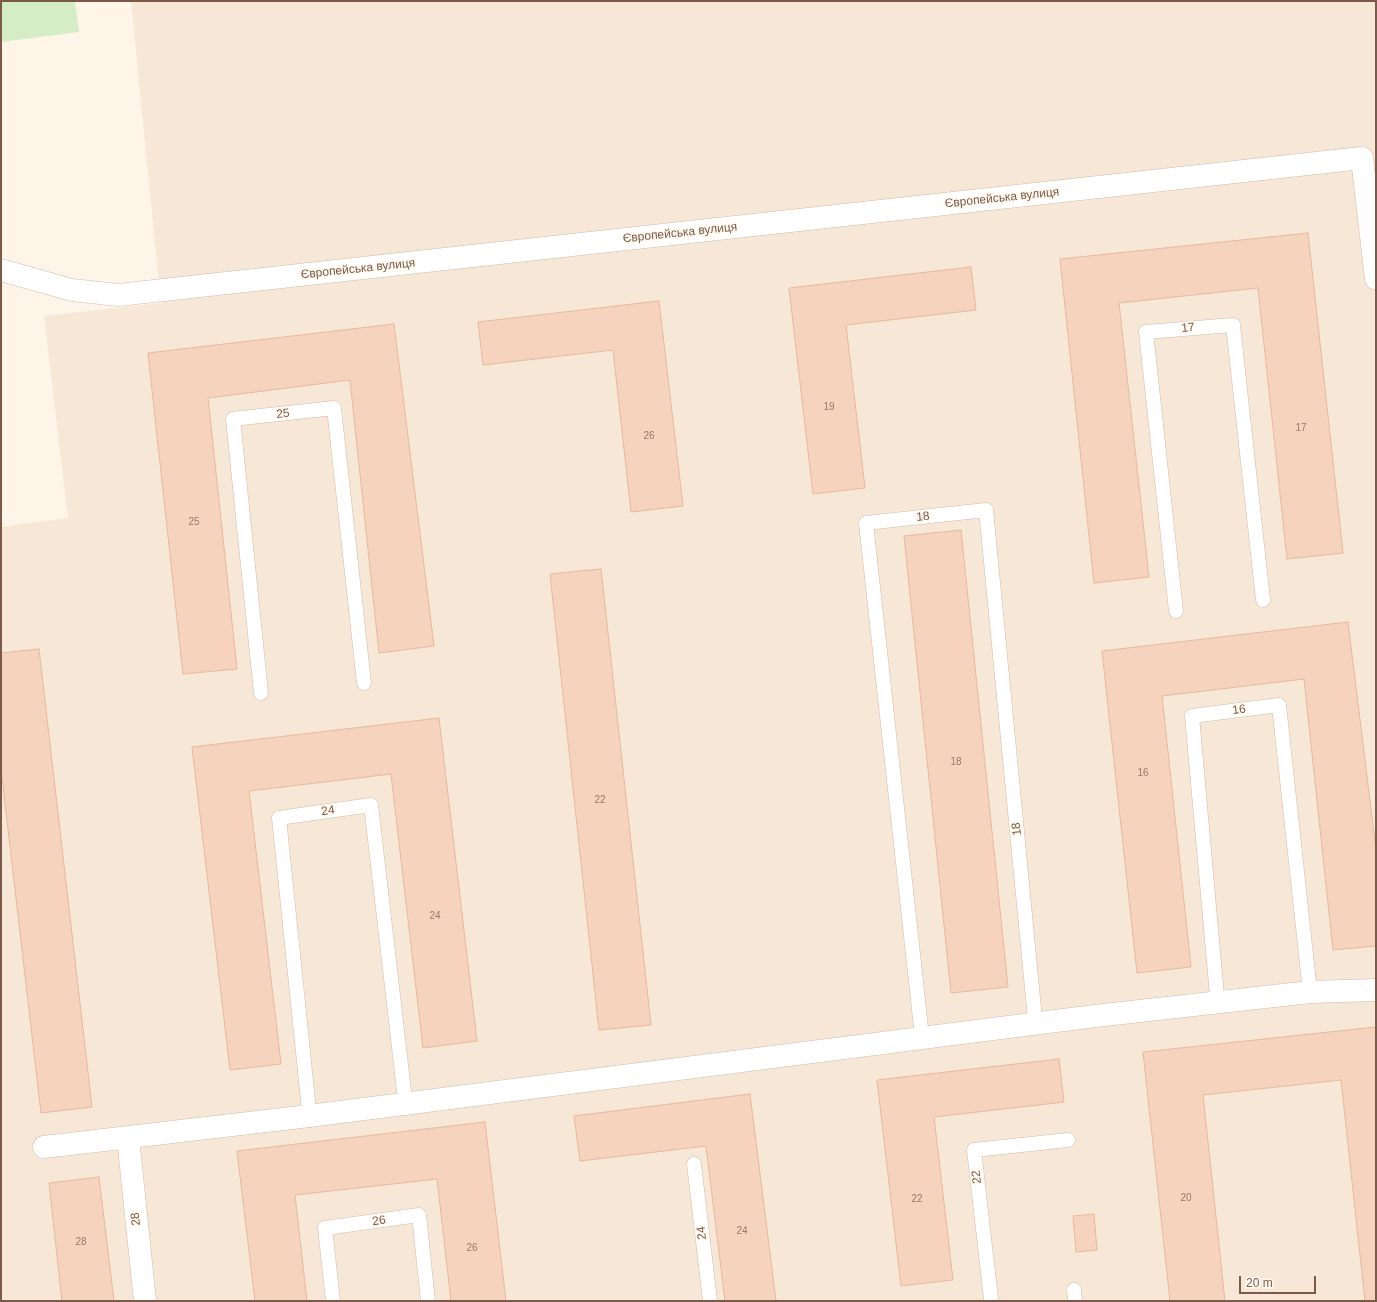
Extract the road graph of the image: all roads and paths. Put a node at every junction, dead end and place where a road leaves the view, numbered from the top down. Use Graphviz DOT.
graph roads {
  1 [pos="1,270"];
  2 [pos="1376,279"];
  3 [pos="1263,600"];
  4 [pos="1176,611"];
  5 [pos="364,683"];
  6 [pos="261,693"];
  7 [pos="1376,990"];
  8 [pos="1310,992"];
  9 [pos="1217,996"];
  10 [pos="1035,1019"];
  11 [pos="922,1037"];
  12 [pos="406,1106"];
  13 [pos="310,1118"];
  14 [pos="128,1138"];
  15 [pos="1068,1140"];
  16 [pos="44,1147"];
  17 [pos="694,1164"];
  18 [pos="991,1299"];
  19 [pos="145,1301"];
  20 [pos="333,1301"];
  21 [pos="428,1301"];
  22 [pos="710,1301"];
  1 -- 2 [label="street, Європейська вулиця"];
  3 -- 4 [label="lane, 17"];
  5 -- 6 [label="lane, 25"];
  7 -- 8 [label="street"];
  8 -- 9 [label="lane, 16"];
  8 -- 11 [label="street"];
  10 -- 11 [label="lane, 18"];
  11 -- 12 [label="street"];
  12 -- 13 [label="street"];
  12 -- 13 [label="lane, 24"];
  13 -- 14 [label="street"];
  14 -- 16 [label="street"];
  14 -- 19 [label="street, 28"];
  15 -- 18 [label="lane, 22"];
  17 -- 22 [label="lane, 24"];
  20 -- 21 [label="lane, 26"];
}
